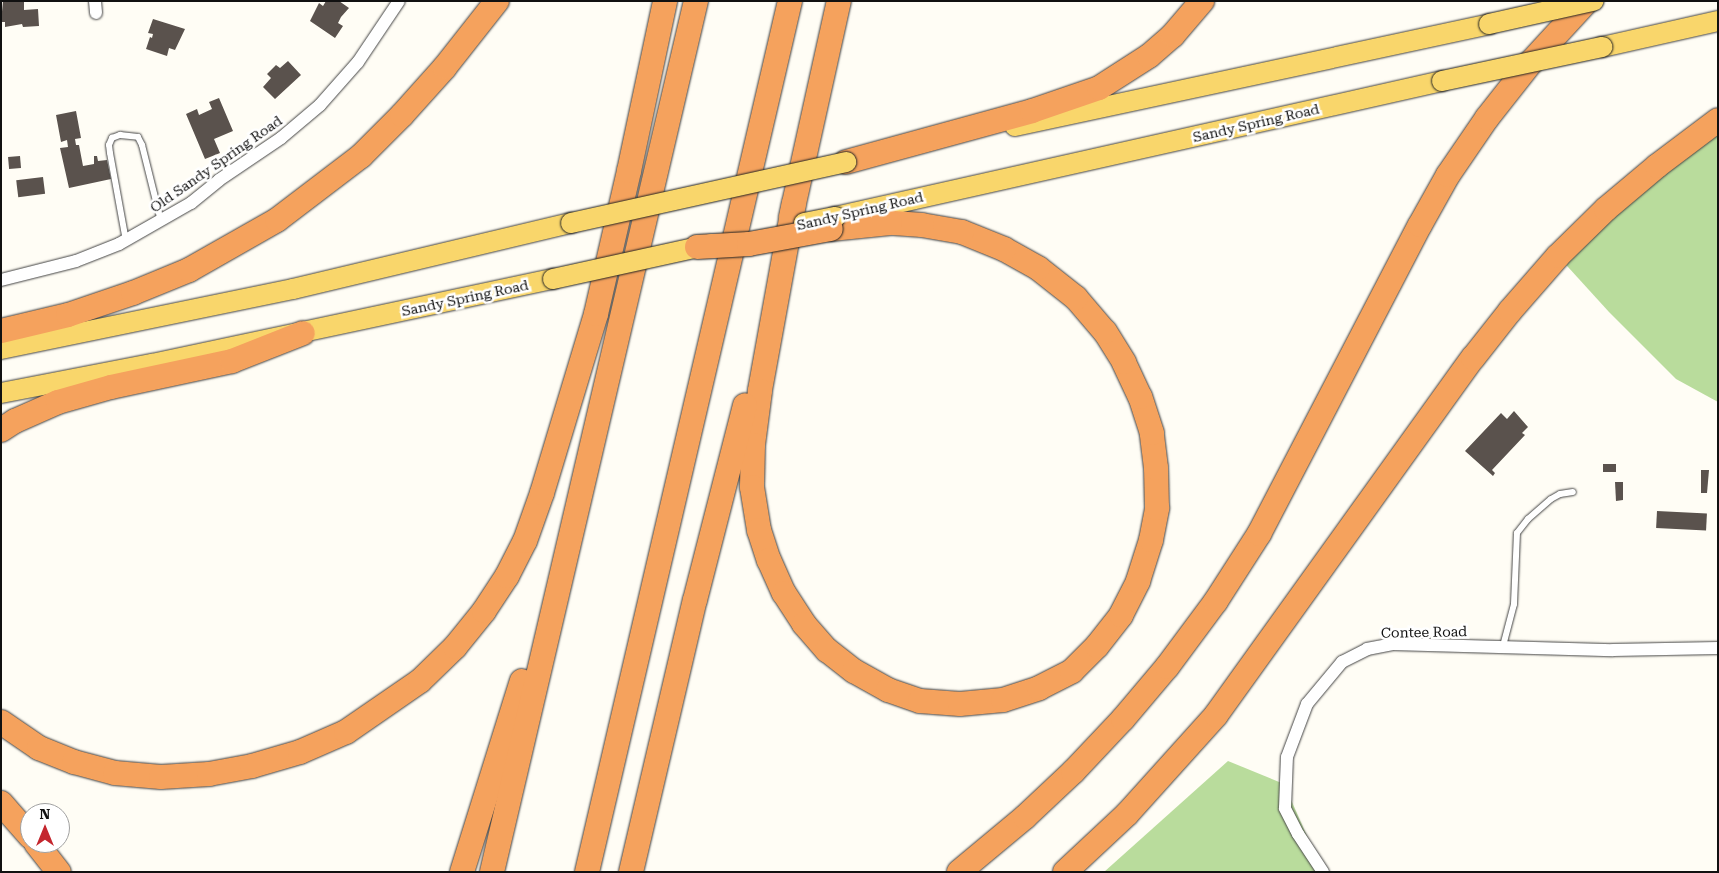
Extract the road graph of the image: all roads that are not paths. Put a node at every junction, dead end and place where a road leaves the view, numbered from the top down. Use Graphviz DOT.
graph roads {
  1 [pos="399,1"];
  2 [pos="497,1"];
  3 [pos="665,1"];
  4 [pos="696,1"];
  5 [pos="790,1"];
  6 [pos="839,1"];
  7 [pos="844,1"];
  8 [pos="1202,1"];
  9 [pos="1587,1"];
  10 [pos="1593,1"];
  11 [pos="1718,21"];
  12 [pos="824,72"];
  13 [pos="1718,120"];
  14 [pos="846,162"];
  15 [pos="794,203"];
  16 [pos="161,222"];
  17 [pos="833,223"];
  18 [pos="126,241"];
  19 [pos="697,247"];
  20 [pos="1,280"];
  21 [pos="1,331"];
  22 [pos="303,333"];
  23 [pos="1,349"];
  24 [pos="1,393"];
  25 [pos="1,430"];
  26 [pos="1573,492"];
  27 [pos="566,554"];
  28 [pos="1503,646"];
  29 [pos="1718,648"];
  30 [pos="1,722"];
  31 [pos="1,803"];
  32 [pos="20,825"];
  33 [pos="44,853"];
  34 [pos="59,872"];
  35 [pos="462,872"];
  36 [pos="492,872"];
  37 [pos="587,872"];
  38 [pos="631,872"];
  39 [pos="959,872"];
  40 [pos="1065,872"];
  41 [pos="1323,872"];
  1 -- 16 [label="street, Old Sandy Spring Road"];
  2 -- 21 [label="highway"];
  3 -- 30 [label="highway"];
  4 -- 27 [label="highway"];
  5 -- 37 [label="highway"];
  6 -- 12 [label="highway"];
  7 -- 12 [label="highway"];
  8 -- 14 [label="highway"];
  9 -- 39 [label="highway"];
  10 -- 14 [label="main road, bridge"];
  11 -- 17 [label="main road, Sandy Spring Road, bridge"];
  12 -- 15 [label="highway"];
  13 -- 40 [label="highway"];
  14 -- 23 [label="main road, bridge"];
  15 -- 17 [label="highway"];
  15 -- 38 [label="highway"];
  16 -- 18 [label="street, Old Sandy Spring Road"];
  16 -- 18 [label="lane"];
  17 -- 19 [label="highway, bridge"];
  18 -- 20 [label="street, Old Sandy Spring Road"];
  19 -- 22 [label="main road, Sandy Spring Road, bridge"];
  22 -- 24 [label="main road, Sandy Spring Road"];
  22 -- 25 [label="highway"];
  26 -- 28 [label="lane"];
  27 -- 35 [label="highway"];
  27 -- 36 [label="highway"];
  28 -- 29 [label="street, Contee Road"];
  28 -- 41 [label="street, Contee Road"];
  31 -- 32 [label="highway"];
  33 -- 34 [label="highway"];
}
